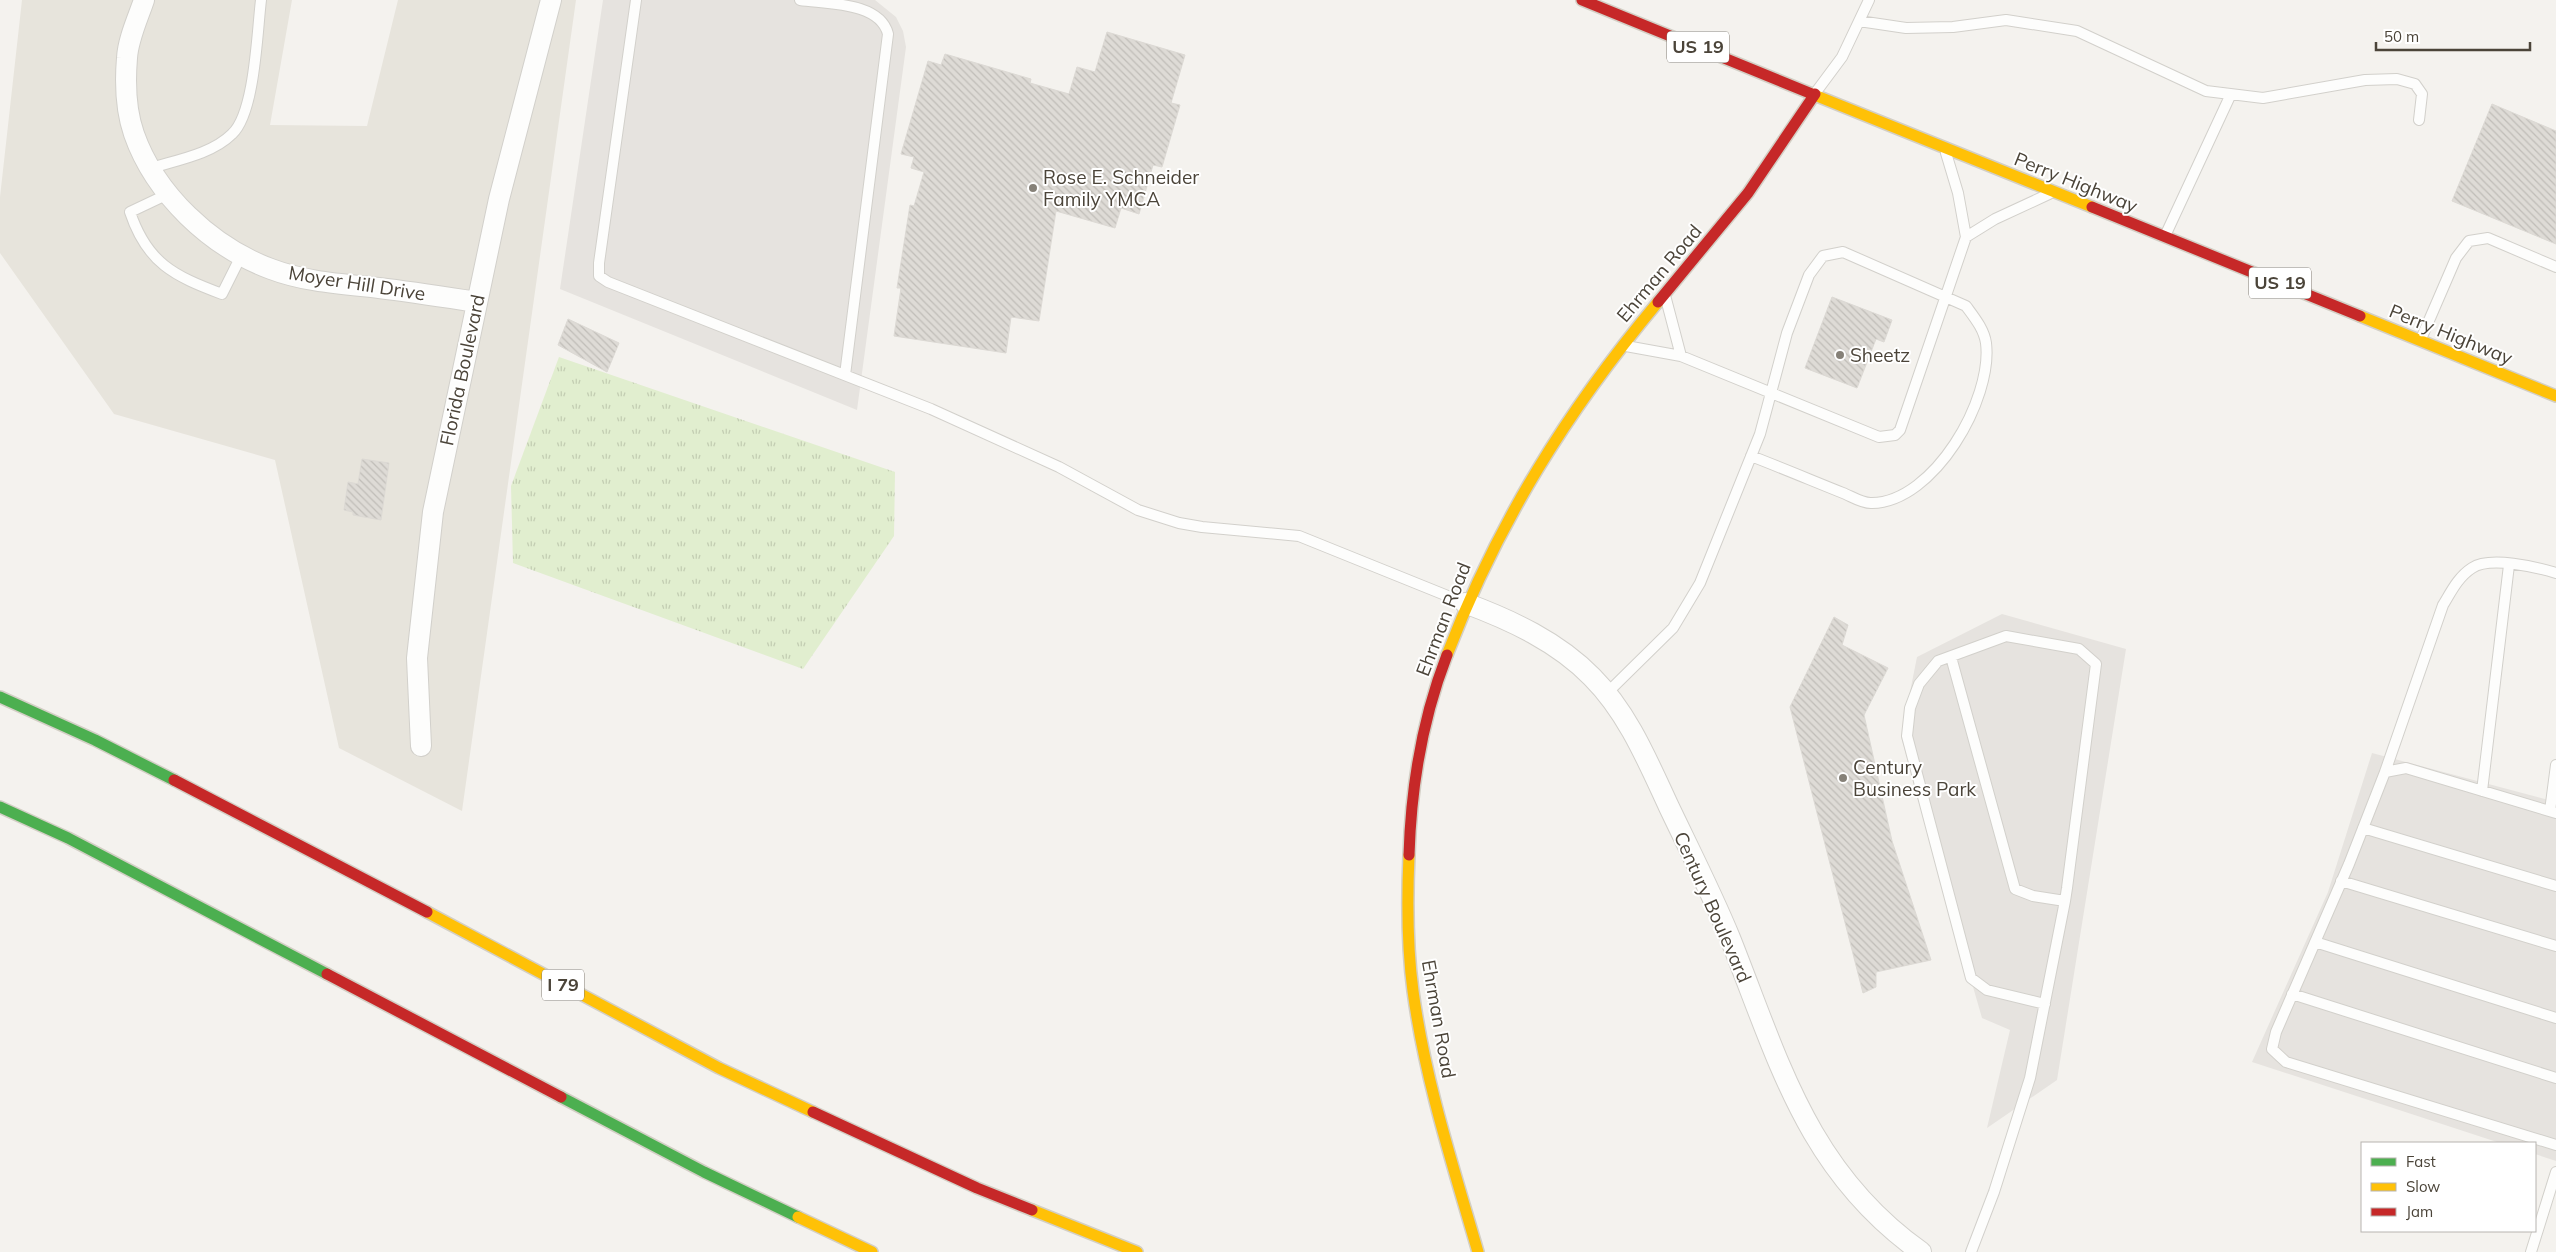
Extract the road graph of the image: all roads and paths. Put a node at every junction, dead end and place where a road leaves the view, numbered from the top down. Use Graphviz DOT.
graph roads {
  1 [pos="144,0"];
  2 [pos="261,0"];
  3 [pos="551,0"];
  4 [pos="636,0"];
  5 [pos="800,0"];
  6 [pos="1582,0"];
  7 [pos="1868,0"];
  8 [pos="1859,20"];
  9 [pos="1815,94"];
  10 [pos="2230,94"];
  11 [pos="2419,120"];
  12 [pos="1944,147"];
  13 [pos="151,168"];
  14 [pos="2054,192"];
  15 [pos="168,194"];
  16 [pos="1966,237"];
  17 [pos="2165,237"];
  18 [pos="242,254"];
  19 [pos="2556,268"];
  20 [pos="1664,293"];
  21 [pos="1946,297"];
  22 [pos="477,302"];
  23 [pos="2420,340"];
  24 [pos="1622,345"];
  25 [pos="1681,356"];
  26 [pos="845,375"];
  27 [pos="1770,393"];
  28 [pos="2556,396"];
  29 [pos="1751,456"];
  30 [pos="2509,564"];
  31 [pos="2556,574"];
  32 [pos="1465,603"];
  33 [pos="1951,656"];
  34 [pos="1607,692"];
  35 [pos="0,696"];
  36 [pos="421,746"];
  37 [pos="2556,765"];
  38 [pos="2385,772"];
  39 [pos="2482,791"];
  40 [pos="0,807"];
  41 [pos="2553,812"];
  42 [pos="2363,828"];
  43 [pos="2341,881"];
  44 [pos="2556,886"];
  45 [pos="2064,902"];
  46 [pos="2315,942"];
  47 [pos="2556,946"];
  48 [pos="2292,994"];
  49 [pos="2045,1004"];
  50 [pos="2556,1018"];
  51 [pos="2556,1078"];
  52 [pos="2556,1145"];
  53 [pos="2556,1172"];
  54 [pos="872,1252"];
  55 [pos="1136,1252"];
  56 [pos="1478,1252"];
  57 [pos="1921,1252"];
  58 [pos="1971,1252"];
  59 [pos="2531,1252"];
  1 -- 13 [label="street, Moyer Hill Drive"];
  2 -- 13 [label="lane"];
  3 -- 22 [label="street, Florida Boulevard"];
  4 -- 26 [label="lane"];
  5 -- 26 [label="lane"];
  6 -- 9 [label="main road, Perry Highway / US 19"];
  7 -- 8 [label="lane"];
  8 -- 9 [label="lane"];
  8 -- 10 [label="lane"];
  9 -- 12 [label="main road, Perry Highway / US 19"];
  9 -- 20 [label="main road, Ehrman Road"];
  10 -- 11 [label="lane"];
  10 -- 17 [label="lane"];
  12 -- 14 [label="main road, Perry Highway / US 19"];
  12 -- 16 [label="lane"];
  13 -- 15 [label="street, Moyer Hill Drive"];
  14 -- 16 [label="lane"];
  14 -- 17 [label="main road, Perry Highway / US 19"];
  15 -- 18 [label="street, Moyer Hill Drive"];
  15 -- 18 [label="lane"];
  16 -- 21 [label="lane"];
  17 -- 23 [label="main road, Perry Highway / US 19"];
  18 -- 22 [label="street, Moyer Hill Drive"];
  19 -- 23 [label="lane"];
  20 -- 24 [label="main road, Ehrman Road"];
  20 -- 25 [label="lane"];
  21 -- 27 [label="lane"];
  21 -- 27 [label="lane"];
  21 -- 29 [label="lane"];
  22 -- 36 [label="street, Florida Boulevard"];
  23 -- 28 [label="main road, Perry Highway / US 19"];
  24 -- 25 [label="lane"];
  24 -- 32 [label="main road, Ehrman Road"];
  25 -- 27 [label="lane"];
  26 -- 32 [label="lane"];
  27 -- 29 [label="lane"];
  29 -- 34 [label="lane"];
  30 -- 31 [label="lane"];
  30 -- 38 [label="lane"];
  30 -- 39 [label="lane"];
  32 -- 34 [label="street, Century Boulevard"];
  32 -- 56 [label="main road, Ehrman Road"];
  33 -- 45 [label="lane"];
  33 -- 45 [label="lane"];
  33 -- 49 [label="lane"];
  34 -- 57 [label="street, Century Boulevard"];
  35 -- 55 [label="main road, I 79"];
  37 -- 41 [label="lane"];
  38 -- 39 [label="lane"];
  38 -- 42 [label="lane"];
  39 -- 41 [label="lane"];
  40 -- 54 [label="main road"];
  42 -- 43 [label="lane"];
  42 -- 44 [label="lane"];
  43 -- 46 [label="lane"];
  43 -- 47 [label="lane"];
  45 -- 49 [label="lane"];
  46 -- 48 [label="lane"];
  46 -- 50 [label="lane"];
  48 -- 51 [label="lane"];
  48 -- 52 [label="lane"];
  49 -- 58 [label="lane"];
  53 -- 59 [label="lane"];
}
